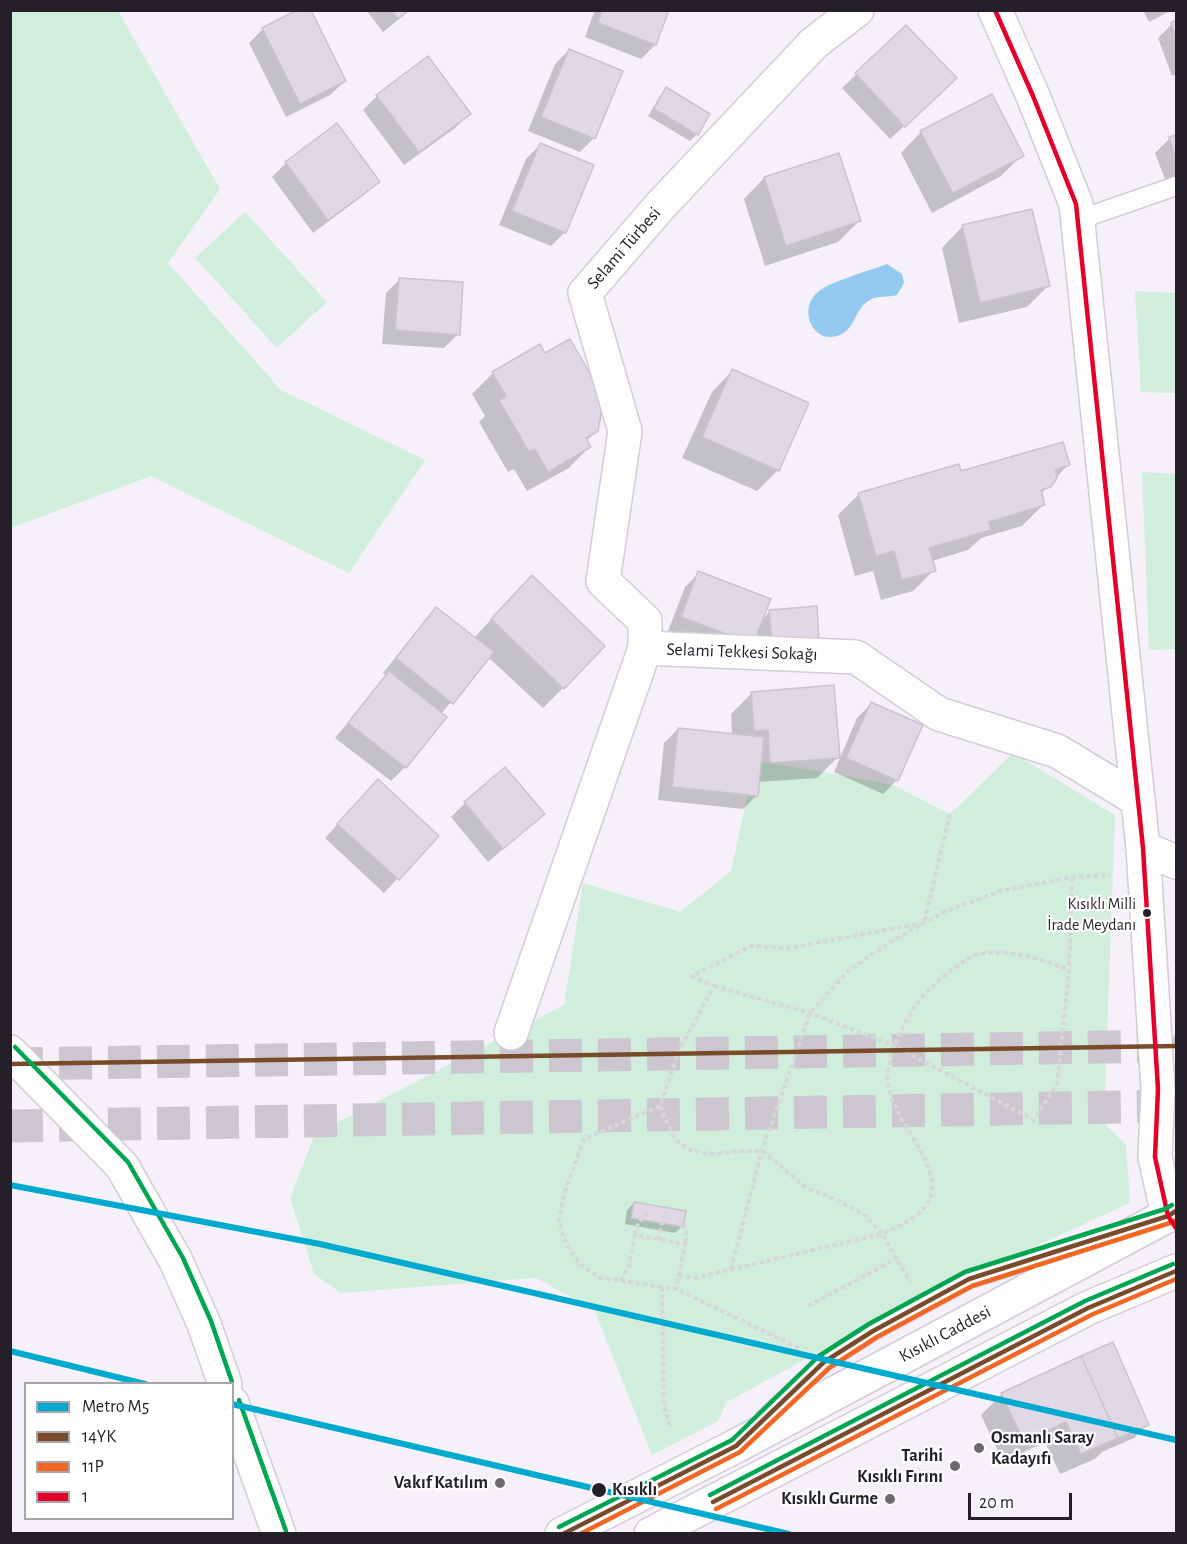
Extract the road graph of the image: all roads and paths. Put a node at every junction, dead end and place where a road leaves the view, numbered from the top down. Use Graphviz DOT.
graph roads {
  1 [pos="856,10"];
  2 [pos="995,10"];
  3 [pos="1176,186"];
  4 [pos="1078,220"];
  5 [pos="645,648"];
  6 [pos="1138,800"];
  7 [pos="950,814"];
  8 [pos="1144,861"];
  9 [pos="1176,862"];
  10 [pos="1072,877"];
  11 [pos="924,923"];
  12 [pos="1069,970"];
  13 [pos="714,986"];
  14 [pos="810,1013"];
  15 [pos="511,1033"];
  16 [pos="895,1046"];
  17 [pos="10,1052"];
  18 [pos="1158,1089"];
  19 [pos="660,1106"];
  20 [pos="1176,1121"];
  21 [pos="762,1151"];
  22 [pos="649,1211"];
  23 [pos="664,1214"];
  24 [pos="679,1218"];
  25 [pos="1174,1218"];
  26 [pos="882,1234"];
  27 [pos="635,1235"];
  28 [pos="658,1240"];
  29 [pos="685,1244"];
  30 [pos="896,1259"];
  31 [pos="731,1269"];
  32 [pos="1176,1272"];
  33 [pos="680,1275"];
  34 [pos="621,1281"];
  35 [pos="662,1287"];
  36 [pos="913,1287"];
  37 [pos="676,1289"];
  38 [pos="808,1306"];
  39 [pos="799,1348"];
  40 [pos="225,1382"];
  41 [pos="234,1409"];
  42 [pos="670,1426"];
  43 [pos="279,1533"];
  44 [pos="562,1533"];
  45 [pos="651,1533"];
  1 -- 5 [label="main road, Selami Türbesi"];
  2 -- 4 [label="main road"];
  3 -- 4 [label="lane"];
  4 -- 6 [label="main road"];
  5 -- 6 [label="main road, Selami Tekkesi Sokağı"];
  5 -- 15 [label="main road, Selami Tekkesi Sokağı"];
  6 -- 8 [label="main road"];
  7 -- 11 [label="path"];
  8 -- 9 [label="main road"];
  8 -- 10 [label="path"];
  8 -- 18 [label="main road"];
  10 -- 11 [label="path"];
  10 -- 12 [label="path"];
  11 -- 13 [label="path"];
  11 -- 14 [label="path"];
  12 -- 16 [label="path"];
  12 -- 16 [label="path"];
  13 -- 14 [label="path"];
  13 -- 19 [label="path"];
  14 -- 16 [label="path"];
  14 -- 21 [label="path"];
  16 -- 26 [label="path"];
  17 -- 40 [label="main road"];
  18 -- 20 [label="main road"];
  18 -- 25 [label="main road"];
  19 -- 21 [label="path"];
  19 -- 34 [label="path"];
  21 -- 26 [label="path"];
  21 -- 31 [label="path"];
  22 -- 27 [label="path"];
  23 -- 28 [label="path"];
  24 -- 29 [label="path"];
  25 -- 44 [label="main road, Kısıklı Caddesi"];
  26 -- 30 [label="path"];
  26 -- 31 [label="path"];
  27 -- 28 [label="path"];
  27 -- 34 [label="path"];
  28 -- 29 [label="path"];
  29 -- 33 [label="path"];
  30 -- 36 [label="path"];
  30 -- 38 [label="path"];
  31 -- 33 [label="path"];
  32 -- 45 [label="main road"];
  33 -- 37 [label="path"];
  34 -- 35 [label="path"];
  35 -- 37 [label="path"];
  35 -- 42 [label="path"];
  37 -- 39 [label="path"];
  41 -- 43 [label="main road"];
}
